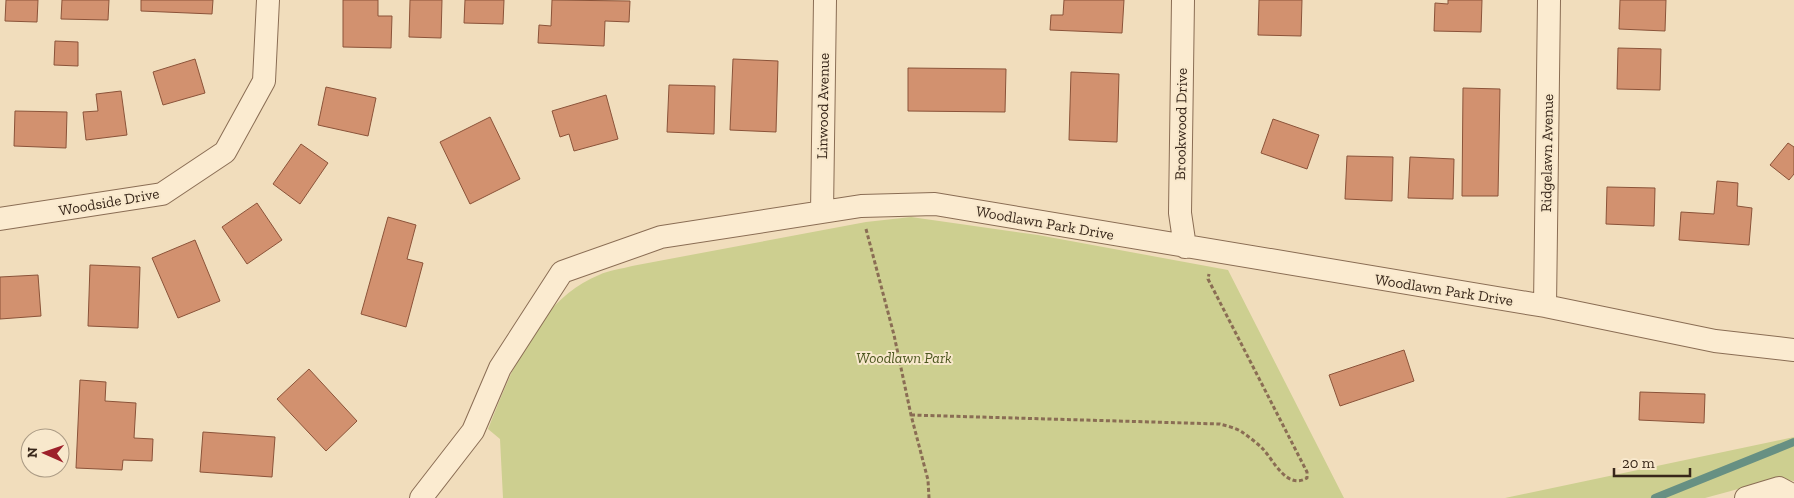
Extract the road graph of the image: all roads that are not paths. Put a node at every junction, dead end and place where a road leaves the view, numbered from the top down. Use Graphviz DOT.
graph roads {
  1 [pos="268,0"];
  2 [pos="825,0"];
  3 [pos="1183,0"];
  4 [pos="1549,0"];
  5 [pos="822,212"];
  6 [pos="0,219"];
  7 [pos="1186,247"];
  8 [pos="1544,306"];
  9 [pos="1794,350"];
  10 [pos="1787,492"];
  11 [pos="421,498"];
  12 [pos="1746,498"];
  1 -- 6 [label="street, Woodside Drive"];
  2 -- 5 [label="street, Linwood Avenue"];
  3 -- 7 [label="street, Brookwood Drive"];
  4 -- 8 [label="street, Ridgelawn Avenue"];
  5 -- 7 [label="street, Woodlawn Park Drive"];
  5 -- 11 [label="street, Woodlawn Park Drive"];
  7 -- 8 [label="street, Woodlawn Park Drive"];
  8 -- 9 [label="street, Woodlawn Park Drive"];
  10 -- 12 [label="street"];
}
